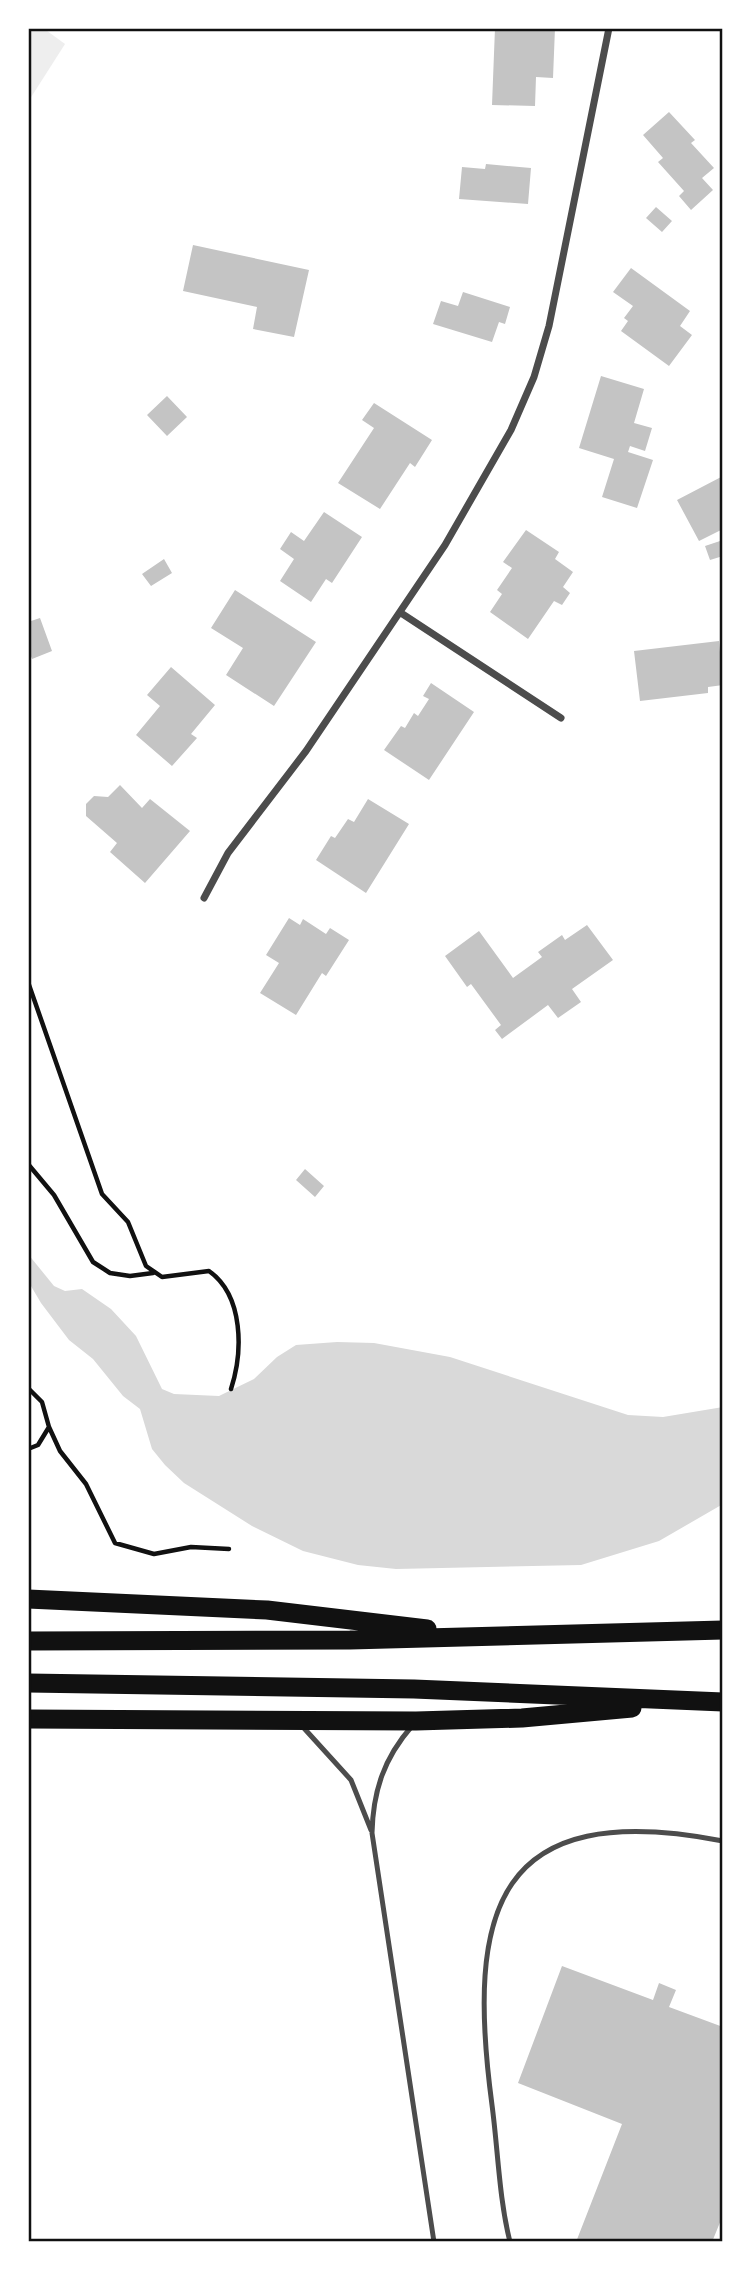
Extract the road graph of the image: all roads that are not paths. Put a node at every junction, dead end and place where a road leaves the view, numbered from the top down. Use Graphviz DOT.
graph roads {
  1 [pos="609,28"];
  2 [pos="401,613"];
  3 [pos="561,718"];
  4 [pos="204,898"];
  5 [pos="28,1599"];
  6 [pos="723,1630"];
  7 [pos="490,1637"];
  8 [pos="28,1641"];
  9 [pos="28,1683"];
  10 [pos="714,1701"];
  11 [pos="28,1719"];
  12 [pos="295,1721"];
  13 [pos="416,1721"];
  14 [pos="372,1833"];
  15 [pos="723,1841"];
  16 [pos="434,2242"];
  17 [pos="510,2242"];
  1 -- 2 [label="street"];
  2 -- 3 [label="street"];
  2 -- 4 [label="street"];
  5 -- 7 [label="highway"];
  6 -- 7 [label="highway"];
  7 -- 8 [label="highway"];
  9 -- 10 [label="highway"];
  10 -- 13 [label="highway"];
  11 -- 12 [label="highway"];
  12 -- 13 [label="highway"];
  12 -- 14 [label="lane"];
  13 -- 14 [label="lane"];
  14 -- 16 [label="lane"];
  15 -- 17 [label="lane"];
}
